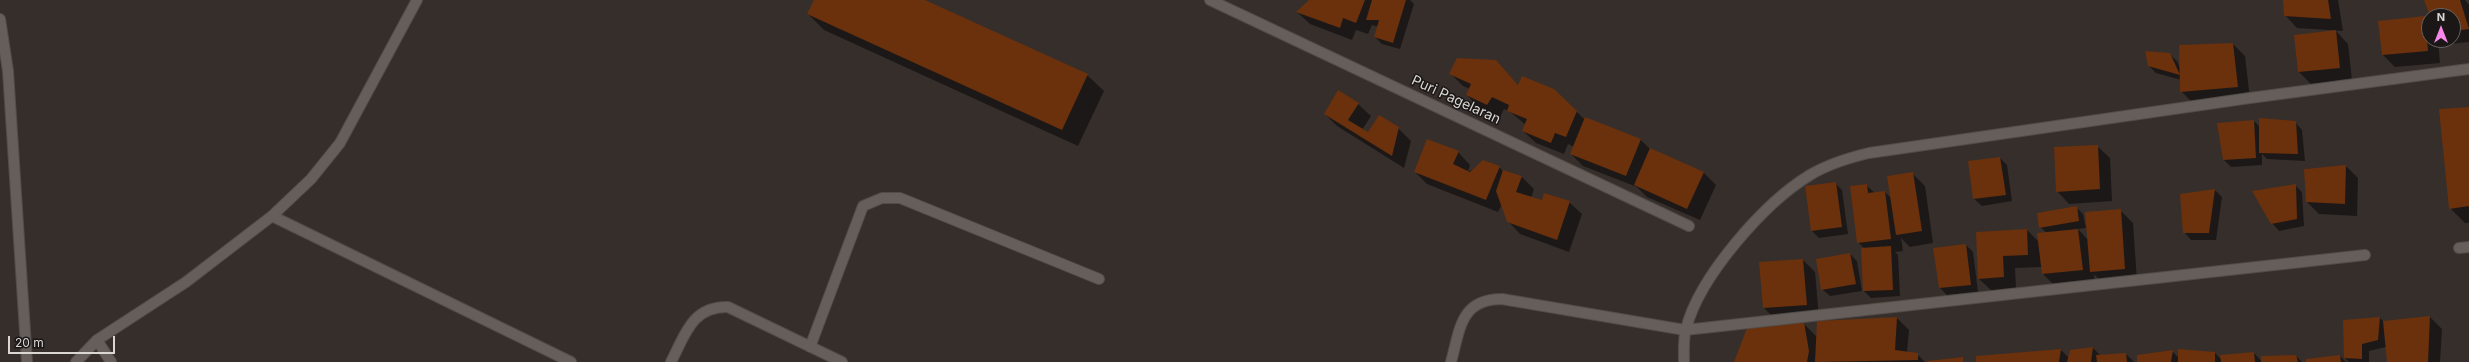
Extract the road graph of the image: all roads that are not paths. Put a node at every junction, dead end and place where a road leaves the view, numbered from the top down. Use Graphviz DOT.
graph roads {
  1 [pos="417,0"];
  2 [pos="1210,0"];
  3 [pos="0,19"];
  4 [pos="2469,69"];
  5 [pos="4,73"];
  6 [pos="272,216"];
  7 [pos="1689,226"];
  8 [pos="2365,255"];
  9 [pos="1099,279"];
  10 [pos="1685,330"];
  11 [pos="97,340"];
  12 [pos="810,347"];
  13 [pos="27,362"];
  14 [pos="76,362"];
  15 [pos="111,362"];
  16 [pos="571,362"];
  17 [pos="671,362"];
  18 [pos="842,362"];
  19 [pos="1451,362"];
  20 [pos="1684,362"];
  1 -- 6 [label="street"];
  2 -- 7 [label="street, Puri Pagelaran"];
  3 -- 5 [label="street"];
  4 -- 10 [label="street"];
  5 -- 13 [label="street"];
  6 -- 11 [label="street"];
  6 -- 16 [label="street"];
  8 -- 10 [label="street"];
  9 -- 12 [label="street"];
  10 -- 19 [label="street"];
  10 -- 20 [label="street"];
  11 -- 14 [label="street"];
  11 -- 15 [label="street"];
  12 -- 17 [label="street"];
  12 -- 18 [label="street"];
}
